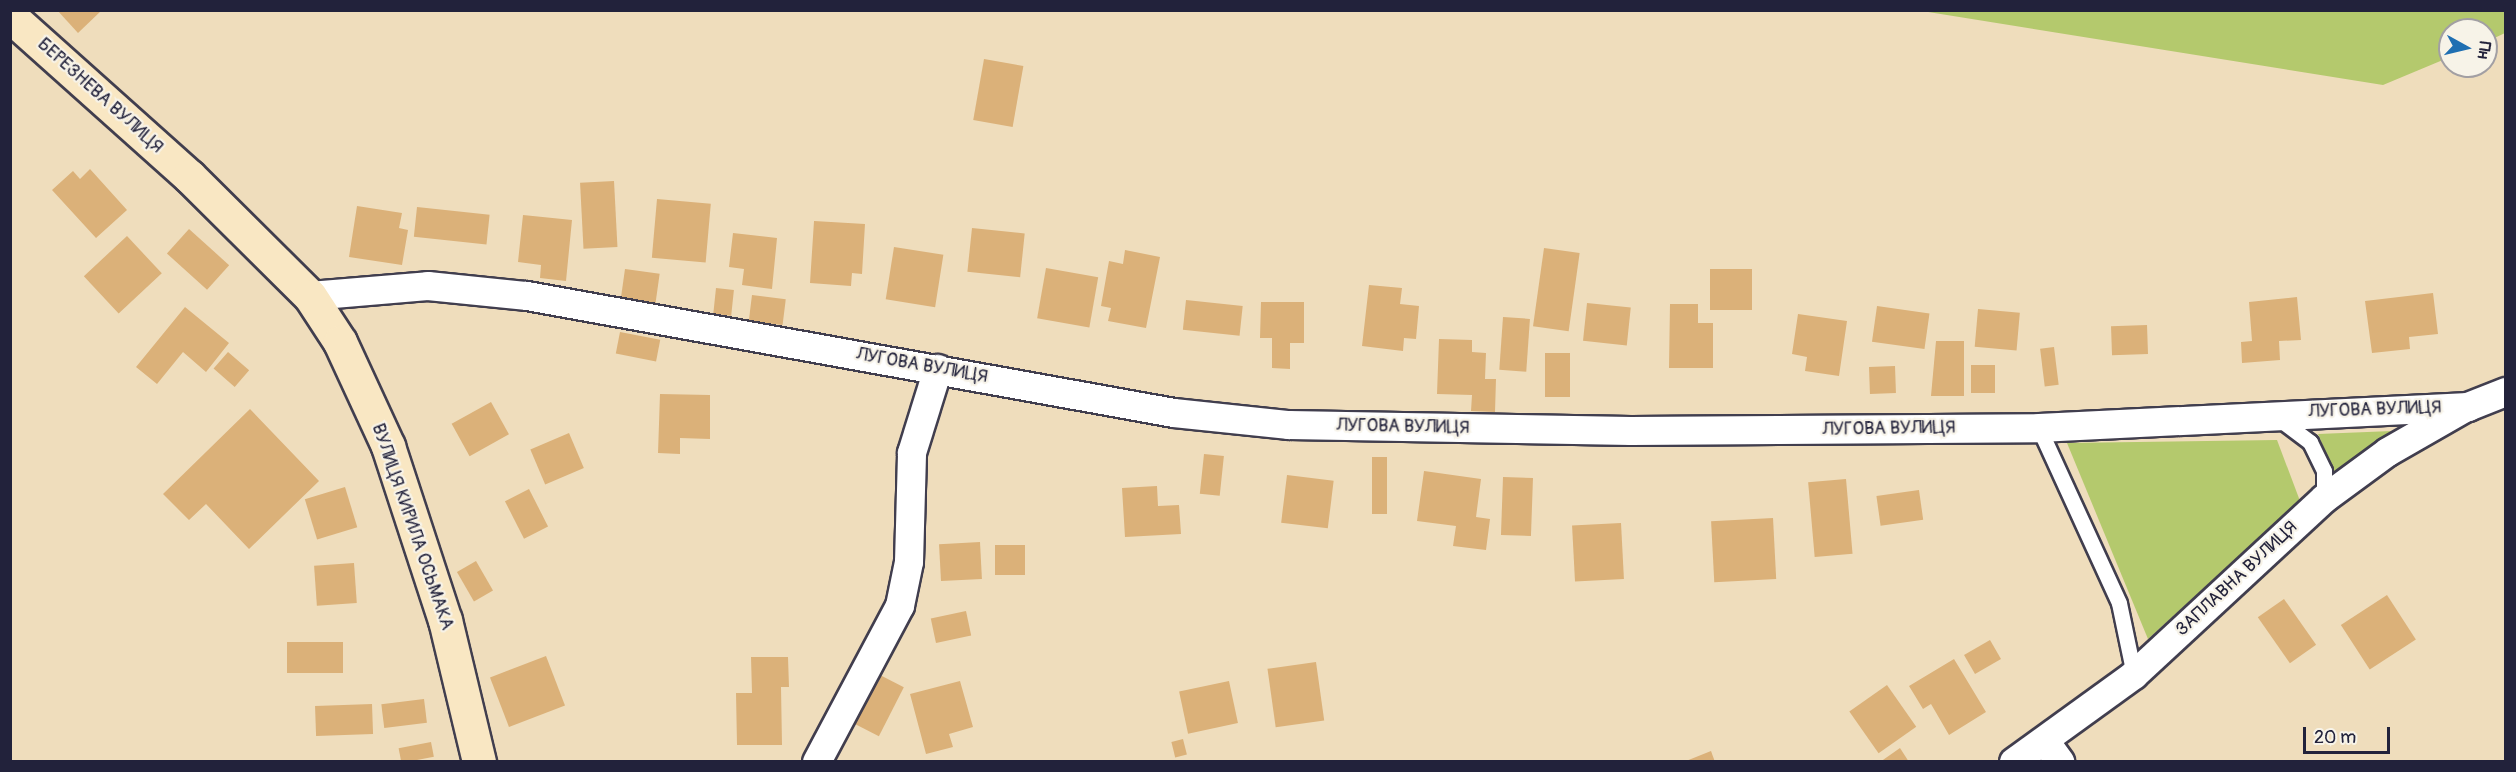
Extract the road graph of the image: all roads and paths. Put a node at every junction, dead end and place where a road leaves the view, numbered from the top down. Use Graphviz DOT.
graph roads {
  1 [pos="10,16"];
  2 [pos="189,176"];
  3 [pos="310,296"];
  4 [pos="938,369"];
  5 [pos="2505,392"];
  6 [pos="2468,407"];
  7 [pos="2273,414"];
  8 [pos="2040,428"];
  9 [pos="2324,499"];
  10 [pos="2133,675"];
  11 [pos="2053,751"];
  12 [pos="479,762"];
  13 [pos="817,762"];
  14 [pos="2014,762"];
  1 -- 2 [label="street, БЕРЕЗНЕВА ВУЛИЦЯ"];
  2 -- 3 [label="street, ВУЛИЦЯ КИРИЛА ОСЬМАКА"];
  3 -- 4 [label="street, ЛУГОВА ВУЛИЦЯ"];
  3 -- 12 [label="street, ВУЛИЦЯ КИРИЛА ОСЬМАКА"];
  4 -- 8 [label="street, ЛУГОВА ВУЛИЦЯ"];
  4 -- 13 [label="street"];
  5 -- 6 [label="street, ЛУГОВА ВУЛИЦЯ"];
  6 -- 7 [label="street, ЛУГОВА ВУЛИЦЯ"];
  6 -- 9 [label="street, ЗАПЛАВНА ВУЛИЦЯ"];
  7 -- 8 [label="street, ЛУГОВА ВУЛИЦЯ"];
  7 -- 9 [label="lane"];
  8 -- 10 [label="lane"];
  9 -- 10 [label="street, ЗАПЛАВНА ВУЛИЦЯ"];
  10 -- 11 [label="street, ЗАПЛАВНА ВУЛИЦЯ"];
  11 -- 14 [label="street, ЗАПЛАВНА ВУЛИЦЯ"];
}
